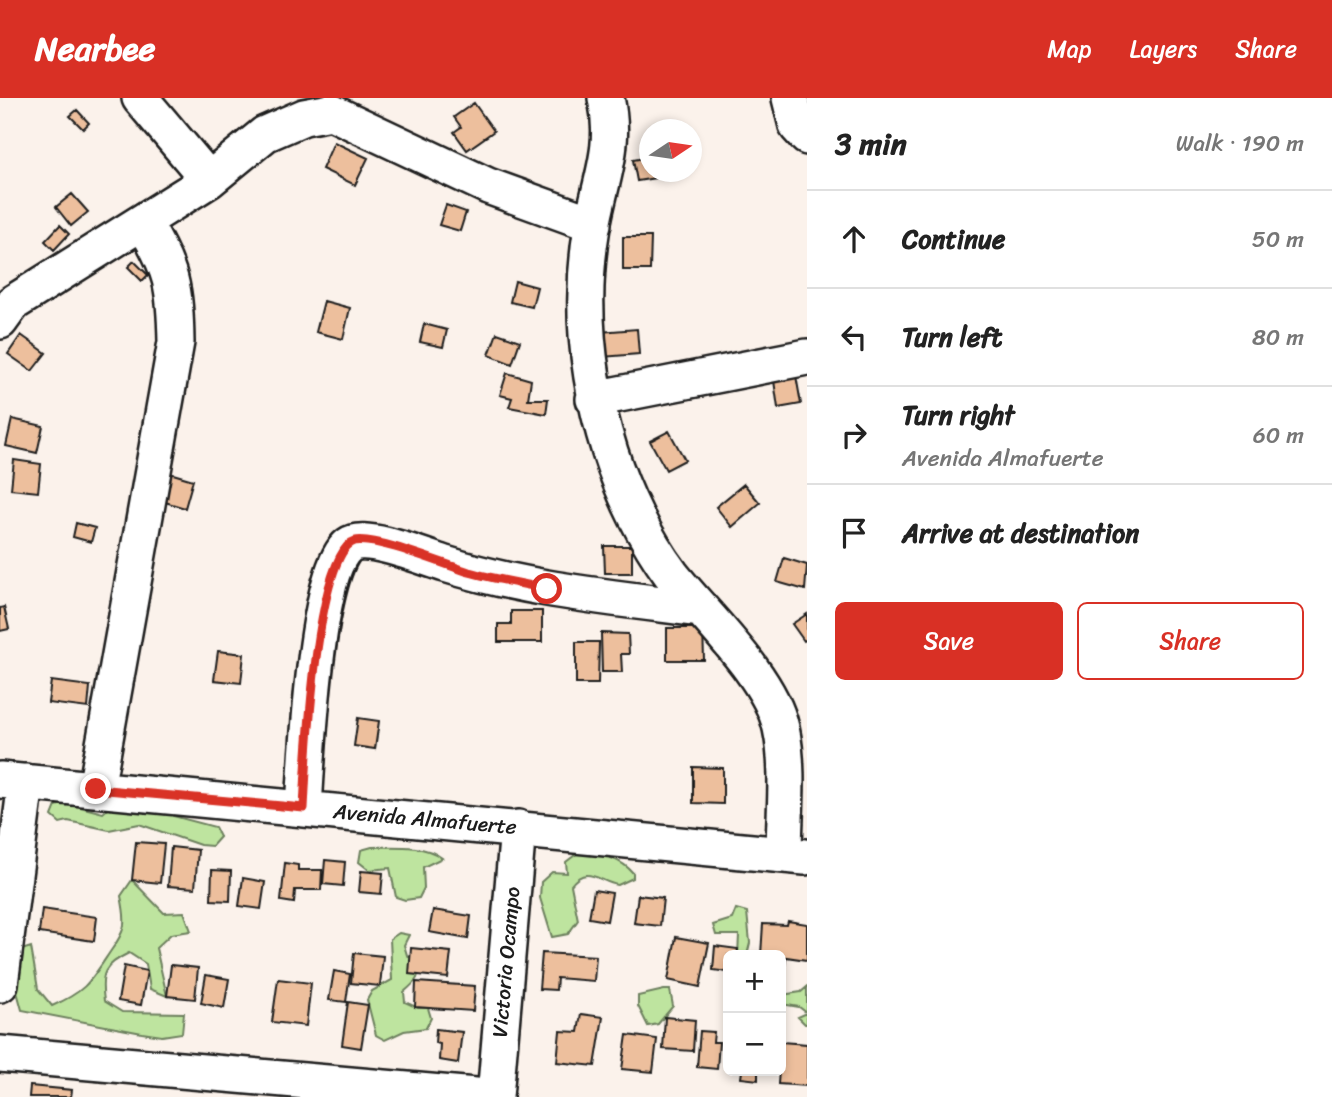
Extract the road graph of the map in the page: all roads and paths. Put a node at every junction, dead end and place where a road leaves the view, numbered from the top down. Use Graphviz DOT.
graph roads {
  1 [pos="140,98"];
  2 [pos="607,98"];
  3 [pos="790,98"];
  4 [pos="807,137"];
  5 [pos="209,180"];
  6 [pos="143,222"];
  7 [pos="593,224"];
  8 [pos="0,321"];
  9 [pos="807,356"];
  10 [pos="594,399"];
  11 [pos="701,609"];
  12 [pos="13,781"];
  13 [pos="96,789"];
  14 [pos="304,808"];
  15 [pos="518,828"];
  16 [pos="795,856"];
  17 [pos="0,984"];
  18 [pos="0,1054"];
  19 [pos="487,1097"];
  20 [pos="495,1097"];
  1 -- 5 [label="street"];
  2 -- 7 [label="street"];
  3 -- 4 [label="street"];
  5 -- 6 [label="street"];
  5 -- 7 [label="street"];
  6 -- 8 [label="street"];
  6 -- 13 [label="street"];
  7 -- 10 [label="street"];
  9 -- 10 [label="street"];
  10 -- 11 [label="street"];
  11 -- 14 [label="street"];
  11 -- 16 [label="street"];
  12 -- 13 [label="street, Avenida Almafuerte"];
  12 -- 17 [label="street"];
  13 -- 14 [label="street, Avenida Almafuerte"];
  14 -- 15 [label="street, Avenida Almafuerte"];
  15 -- 16 [label="street, Avenida Almafuerte"];
  15 -- 20 [label="street, Victoria Ocampo"];
  18 -- 19 [label="street"];
}
